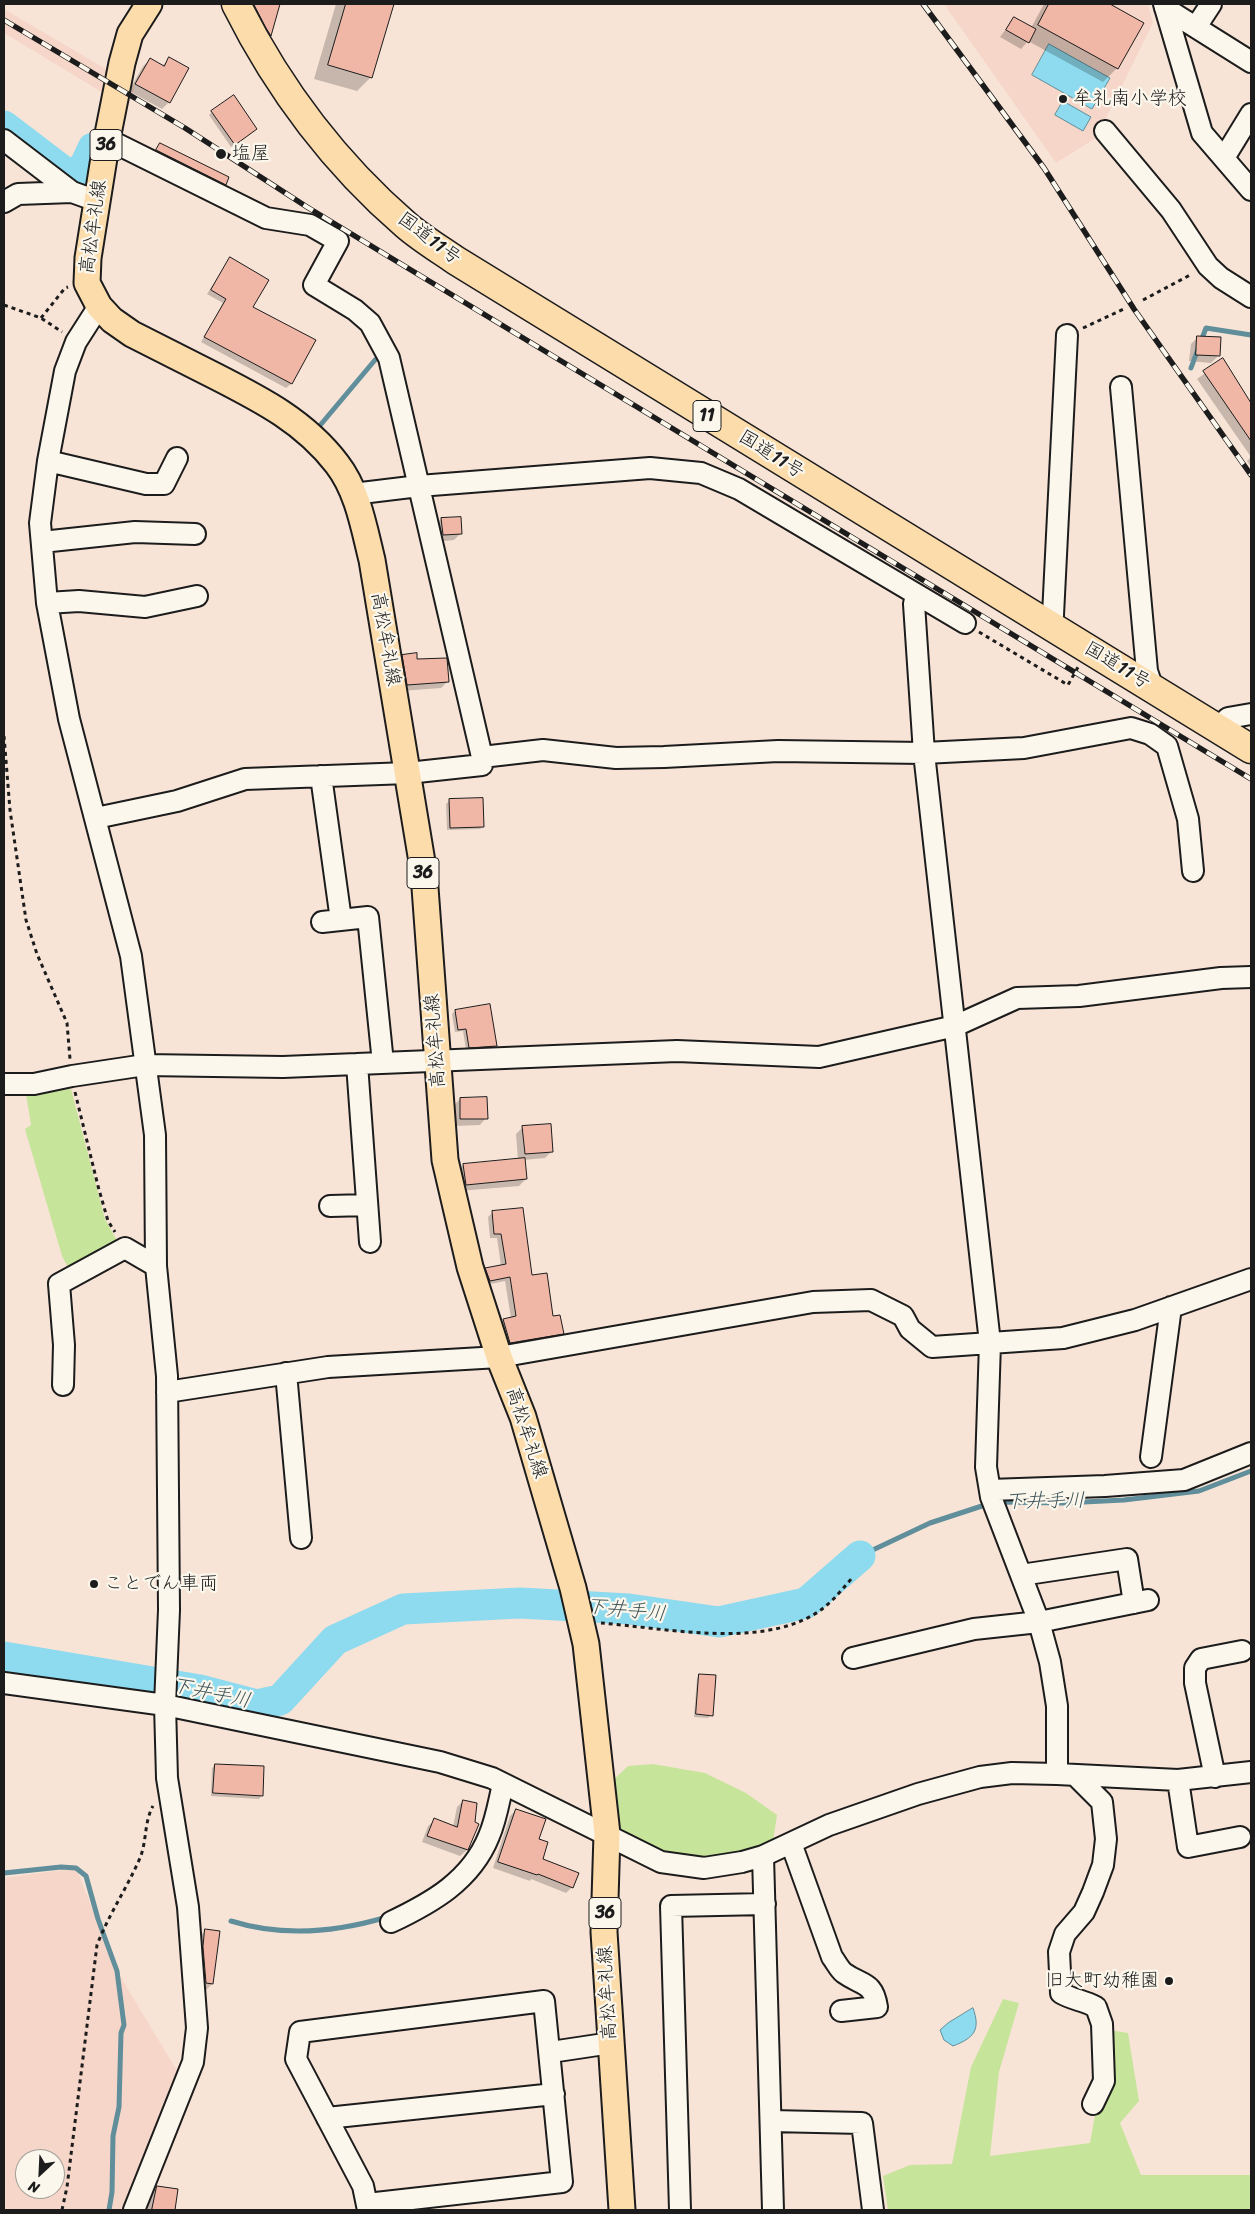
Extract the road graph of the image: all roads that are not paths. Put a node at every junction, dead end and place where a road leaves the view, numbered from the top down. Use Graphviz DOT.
graph roads {
  1 [pos="236,4"];
  2 [pos="1211,4"];
  3 [pos="143,6"];
  4 [pos="1165,6"];
  5 [pos="1196,28"];
  6 [pos="1251,62"];
  7 [pos="1251,114"];
  8 [pos="1105,132"];
  9 [pos="107,139"];
  10 [pos="4,140"];
  11 [pos="1224,158"];
  12 [pos="1251,190"];
  13 [pos="72,192"];
  14 [pos="96,201"];
  15 [pos="4,202"];
  16 [pos="1251,297"];
  17 [pos="99,306"];
  18 [pos="1067,336"];
  19 [pos="1121,387"];
  20 [pos="177,458"];
  21 [pos="48,461"];
  22 [pos="419,486"];
  23 [pos="353,494"];
  24 [pos="195,534"];
  25 [pos="42,542"];
  26 [pos="916,595"];
  27 [pos="197,596"];
  28 [pos="47,603"];
  29 [pos="964,623"];
  30 [pos="1050,626"];
  31 [pos="1153,689"];
  32 [pos="1251,714"];
  33 [pos="1218,728"];
  34 [pos="1251,749"];
  35 [pos="924,753"];
  36 [pos="482,756"];
  37 [pos="408,773"];
  38 [pos="321,776"];
  39 [pos="96,818"];
  40 [pos="1193,871"];
  41 [pos="1251,977"];
  42 [pos="955,1026"];
  43 [pos="437,1061"];
  44 [pos="383,1063"];
  45 [pos="357,1064"];
  46 [pos="145,1065"];
  47 [pos="4,1084"];
  48 [pos="368,1205"];
  49 [pos="330,1206"];
  50 [pos="370,1242"];
  51 [pos="156,1266"];
  52 [pos="1251,1279"];
  53 [pos="1171,1307"];
  54 [pos="990,1343"];
  55 [pos="499,1356"];
  56 [pos="286,1373"];
  57 [pos="63,1385"];
  58 [pos="167,1392"];
  59 [pos="1251,1453"];
  60 [pos="1151,1457"];
  61 [pos="991,1493"];
  62 [pos="301,1538"];
  63 [pos="1020,1575"];
  64 [pos="1039,1622"];
  65 [pos="1242,1651"];
  66 [pos="853,1658"];
  67 [pos="4,1683"];
  68 [pos="165,1701"];
  69 [pos="1251,1772"];
  70 [pos="1066,1774"];
  71 [pos="1215,1777"];
  72 [pos="1178,1780"];
  73 [pos="504,1784"];
  74 [pos="607,1834"];
  75 [pos="1240,1837"];
  76 [pos="791,1843"];
  77 [pos="763,1856"];
  78 [pos="765,1904"];
  79 [pos="390,1922"];
  80 [pos="841,2011"];
  81 [pos="611,2043"];
  82 [pos="551,2052"];
  83 [pos="554,2094"];
  84 [pos="1093,2104"];
  85 [pos="327,2118"];
  86 [pos="771,2121"];
  87 [pos="368,2207"];
  88 [pos="134,2210"];
  89 [pos="622,2210"];
  90 [pos="680,2210"];
  91 [pos="773,2210"];
  92 [pos="873,2210"];
  1 -- 30 [label="highway, 国道11号 / 11"];
  2 -- 5 [label="street"];
  3 -- 9 [label="main road, 高松牟礼線 / 36"];
  4 -- 5 [label="street"];
  4 -- 11 [label="street"];
  5 -- 6 [label="street"];
  7 -- 11 [label="street"];
  8 -- 16 [label="street"];
  9 -- 14 [label="main road, 高松牟礼線 / 36"];
  9 -- 22 [label="street"];
  10 -- 13 [label="street"];
  11 -- 12 [label="street"];
  13 -- 14 [label="street"];
  13 -- 15 [label="street"];
  14 -- 17 [label="main road, 高松牟礼線 / 36"];
  17 -- 21 [label="street"];
  17 -- 23 [label="main road, 高松牟礼線 / 36"];
  18 -- 30 [label="street"];
  19 -- 31 [label="street"];
  20 -- 21 [label="street"];
  21 -- 25 [label="street"];
  22 -- 23 [label="street"];
  22 -- 26 [label="street"];
  22 -- 36 [label="street"];
  23 -- 37 [label="main road, 高松牟礼線 / 36"];
  24 -- 25 [label="street"];
  25 -- 28 [label="street"];
  26 -- 29 [label="street"];
  26 -- 35 [label="street"];
  27 -- 28 [label="street"];
  28 -- 39 [label="street"];
  30 -- 31 [label="highway, 国道11号 / 11"];
  31 -- 33 [label="highway, 国道11号 / 11"];
  32 -- 33 [label="street"];
  33 -- 34 [label="highway, 国道11号 / 11"];
  35 -- 36 [label="street"];
  35 -- 40 [label="street"];
  35 -- 42 [label="street"];
  36 -- 37 [label="street"];
  37 -- 38 [label="street"];
  37 -- 43 [label="main road, 高松牟礼線 / 36"];
  38 -- 39 [label="street"];
  38 -- 44 [label="street"];
  39 -- 46 [label="street"];
  41 -- 42 [label="street"];
  42 -- 43 [label="street"];
  42 -- 54 [label="street"];
  43 -- 44 [label="street"];
  43 -- 55 [label="main road, 高松牟礼線 / 36"];
  44 -- 45 [label="street"];
  45 -- 46 [label="street"];
  45 -- 48 [label="street"];
  46 -- 47 [label="street"];
  46 -- 51 [label="street"];
  48 -- 49 [label="street"];
  48 -- 50 [label="street"];
  51 -- 57 [label="street"];
  51 -- 58 [label="street"];
  52 -- 53 [label="street"];
  53 -- 54 [label="street"];
  53 -- 60 [label="street"];
  54 -- 55 [label="street"];
  54 -- 61 [label="street"];
  55 -- 56 [label="street"];
  55 -- 74 [label="main road, 高松牟礼線 / 36"];
  56 -- 58 [label="street"];
  56 -- 62 [label="street"];
  58 -- 68 [label="street"];
  59 -- 61 [label="street"];
  61 -- 63 [label="street"];
  63 -- 64 [label="street"];
  63 -- 64 [label="street"];
  64 -- 66 [label="street"];
  64 -- 70 [label="street"];
  65 -- 71 [label="street"];
  67 -- 68 [label="street"];
  68 -- 73 [label="street"];
  68 -- 88 [label="street"];
  69 -- 71 [label="street"];
  70 -- 72 [label="street"];
  70 -- 76 [label="street"];
  70 -- 84 [label="street"];
  71 -- 72 [label="street"];
  72 -- 75 [label="street"];
  73 -- 74 [label="street"];
  73 -- 79 [label="street"];
  74 -- 77 [label="street"];
  74 -- 81 [label="main road, 高松牟礼線 / 36"];
  76 -- 77 [label="street"];
  76 -- 80 [label="street"];
  77 -- 78 [label="street"];
  78 -- 86 [label="street"];
  78 -- 90 [label="street"];
  81 -- 82 [label="street"];
  81 -- 89 [label="main road, 高松牟礼線 / 36"];
  82 -- 83 [label="street"];
  82 -- 85 [label="street"];
  83 -- 85 [label="street"];
  83 -- 87 [label="street"];
  85 -- 87 [label="street"];
  86 -- 91 [label="street"];
  86 -- 92 [label="street"];
}
